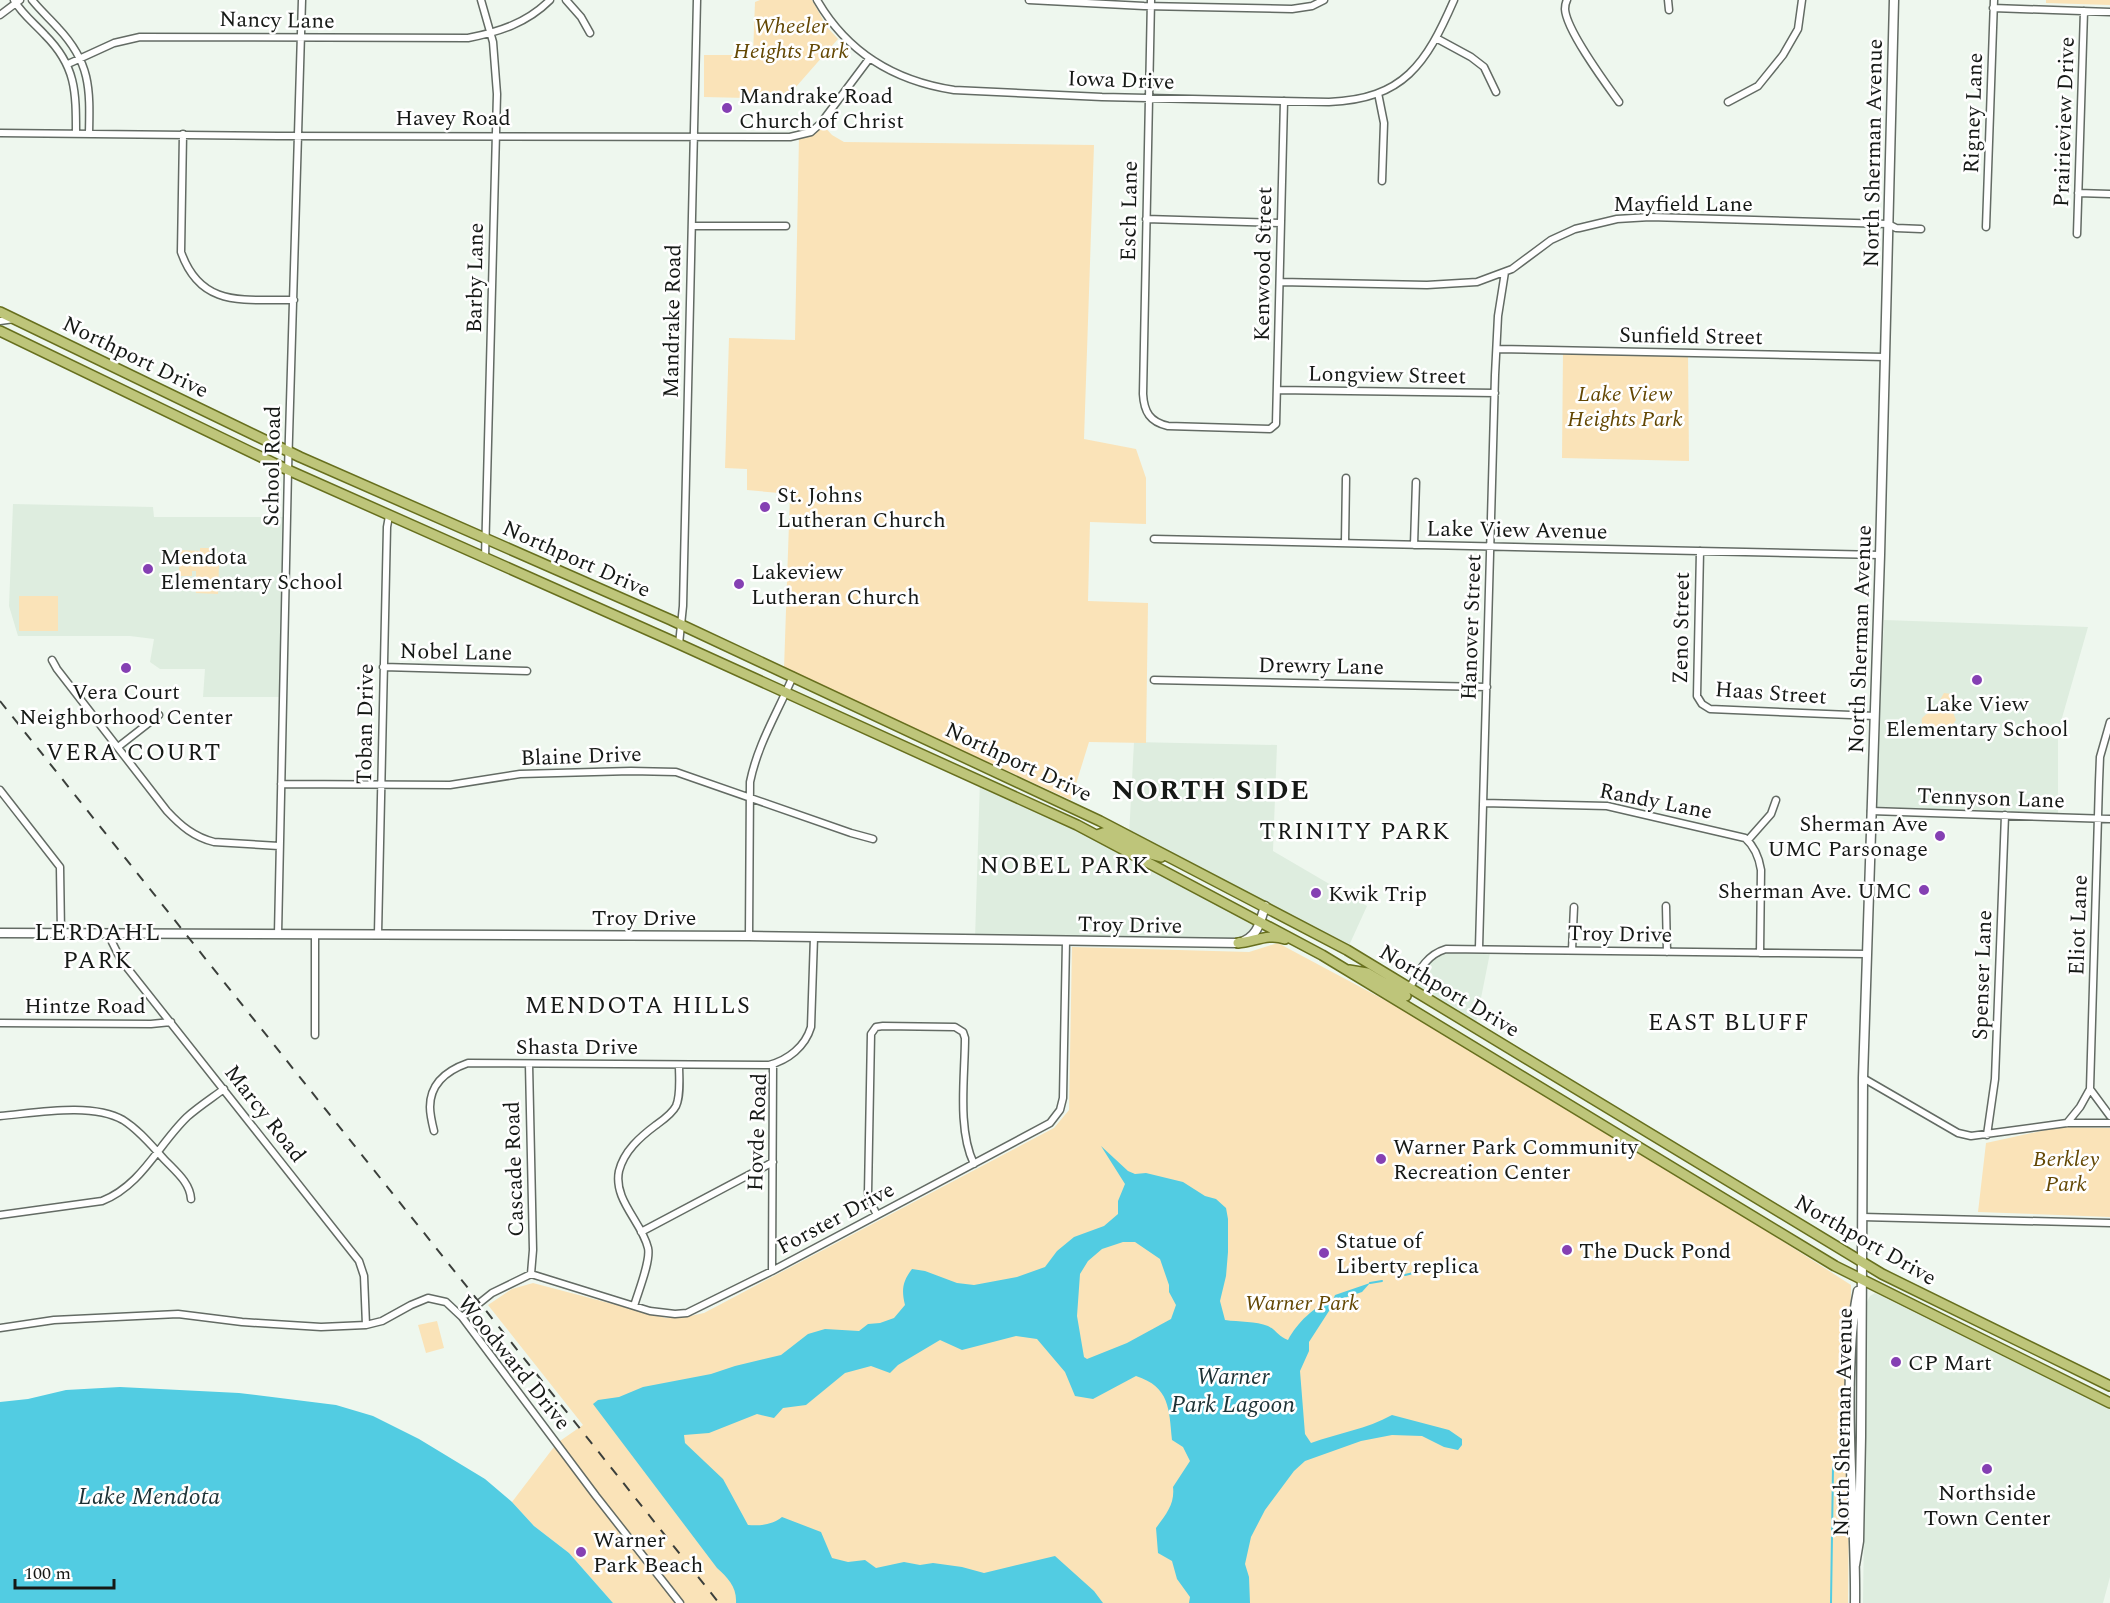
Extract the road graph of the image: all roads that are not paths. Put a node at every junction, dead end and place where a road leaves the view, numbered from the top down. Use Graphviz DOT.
graph roads {
  1 [pos="32,0"];
  2 [pos="302,0"];
  3 [pos="480,0"];
  4 [pos="550,0"];
  5 [pos="566,0"];
  6 [pos="698,0"];
  7 [pos="817,0"];
  8 [pos="1029,0"];
  9 [pos="1324,0"];
  10 [pos="1454,0"];
  11 [pos="1567,0"];
  12 [pos="1668,0"];
  13 [pos="1802,0"];
  14 [pos="1894,0"];
  15 [pos="1994,0"];
  16 [pos="16,1"];
  17 [pos="1151,3"];
  18 [pos="1993,8"];
  19 [pos="1670,10"];
  20 [pos="2084,11"];
  21 [pos="2110,12"];
  22 [pos="0,15"];
  23 [pos="491,33"];
  24 [pos="590,33"];
  25 [pos="301,38"];
  26 [pos="1436,38"];
  27 [pos="80,58"];
  28 [pos="869,59"];
  29 [pos="68,64"];
  30 [pos="1496,92"];
  31 [pos="1378,93"];
  32 [pos="1149,98"];
  33 [pos="1284,101"];
  34 [pos="1619,102"];
  35 [pos="1728,102"];
  36 [pos="0,133"];
  37 [pos="76,134"];
  38 [pos="89,134"];
  39 [pos="183,134"];
  40 [pos="299,135"];
  41 [pos="496,135"];
  42 [pos="694,136"];
  43 [pos="1382,181"];
  44 [pos="2078,193"];
  45 [pos="2110,194"];
  46 [pos="1146,219"];
  47 [pos="1281,223"];
  48 [pos="1888,224"];
  49 [pos="692,226"];
  50 [pos="786,226"];
  51 [pos="1986,227"];
  52 [pos="1921,229"];
  53 [pos="2077,234"];
  54 [pos="1505,272"];
  55 [pos="1280,282"];
  56 [pos="294,300"];
  57 [pos="0,312"];
  58 [pos="15,319"];
  59 [pos="0,321"];
  60 [pos="0,331"];
  61 [pos="1497,349"];
  62 [pos="1885,357"];
  63 [pos="1277,390"];
  64 [pos="1495,393"];
  65 [pos="1274,427"];
  66 [pos="289,452"];
  67 [pos="288,470"];
  68 [pos="1346,478"];
  69 [pos="1416,482"];
  70 [pos="389,516"];
  71 [pos="1154,539"];
  72 [pos="486,540"];
  73 [pos="1345,543"];
  74 [pos="1414,545"];
  75 [pos="1491,547"];
  76 [pos="1700,551"];
  77 [pos="1880,555"];
  78 [pos="485,558"];
  79 [pos="681,625"];
  80 [pos="679,644"];
  81 [pos="52,660"];
  82 [pos="383,667"];
  83 [pos="527,671"];
  84 [pos="793,676"];
  85 [pos="1154,680"];
  86 [pos="1487,687"];
  87 [pos="786,692"];
  88 [pos="1702,704"];
  89 [pos="159,716"];
  90 [pos="1875,716"];
  91 [pos="2110,722"];
  92 [pos="117,747"];
  93 [pos="281,784"];
  94 [pos="380,784"];
  95 [pos="0,790"];
  96 [pos="749,797"];
  97 [pos="1776,800"];
  98 [pos="1483,803"];
  99 [pos="1872,811"];
  100 [pos="2005,815"];
  101 [pos="2098,818"];
  102 [pos="2110,819"];
  103 [pos="1097,835"];
  104 [pos="873,838"];
  105 [pos="1748,840"];
  106 [pos="279,846"];
  107 [pos="1175,860"];
  108 [pos="1265,906"];
  109 [pos="1666,906"];
  110 [pos="1574,907"];
  111 [pos="1260,921"];
  112 [pos="0,933"];
  113 [pos="61,933"];
  114 [pos="111,933"];
  115 [pos="278,934"];
  116 [pos="315,934"];
  117 [pos="378,934"];
  118 [pos="749,936"];
  119 [pos="814,937"];
  120 [pos="1066,941"];
  121 [pos="1238,943"];
  122 [pos="1479,948"];
  123 [pos="1572,950"];
  124 [pos="1667,952"];
  125 [pos="1760,953"];
  126 [pos="1867,954"];
  127 [pos="1322,956"];
  128 [pos="1406,996"];
  129 [pos="171,1022"];
  130 [pos="0,1023"];
  131 [pos="315,1035"];
  132 [pos="529,1064"];
  133 [pos="773,1064"];
  134 [pos="679,1065"];
  135 [pos="1863,1078"];
  136 [pos="224,1089"];
  137 [pos="2090,1089"];
  138 [pos="0,1116"];
  139 [pos="2110,1116"];
  140 [pos="2067,1123"];
  141 [pos="2110,1123"];
  142 [pos="434,1131"];
  143 [pos="1987,1135"];
  144 [pos="158,1152"];
  145 [pos="773,1162"];
  146 [pos="974,1164"];
  147 [pos="191,1199"];
  148 [pos="0,1215"];
  149 [pos="877,1215"];
  150 [pos="1862,1217"];
  151 [pos="2110,1223"];
  152 [pos="640,1232"];
  153 [pos="1861,1262"];
  154 [pos="772,1271"];
  155 [pos="531,1274"];
  156 [pos="1861,1279"];
  157 [pos="634,1306"];
  158 [pos="462,1317"];
  159 [pos="366,1325"];
  160 [pos="0,1328"];
  161 [pos="2063,1364"];
  162 [pos="2033,1365"];
  163 [pos="2110,1386"];
  164 [pos="2110,1403"];
  165 [pos="680,1603"];
  166 [pos="1855,1603"];
  1 -- 27 [label="street"];
  2 -- 25 [label="street, School Road"];
  3 -- 23 [label="street, Barby Lane"];
  4 -- 23 [label="street, Nancy Lane"];
  5 -- 24 [label="street"];
  6 -- 42 [label="street, Mandrake Road"];
  7 -- 28 [label="street, Iowa Drive"];
  8 -- 17 [label="street"];
  9 -- 17 [label="street"];
  10 -- 26 [label="street, Iowa Drive"];
  11 -- 34 [label="street"];
  12 -- 19 [label="street"];
  13 -- 35 [label="street"];
  14 -- 48 [label="street, North Sherman Avenue"];
  15 -- 18 [label="street, Rigney Lane"];
  16 -- 22 [label="street"];
  16 -- 29 [label="street"];
  17 -- 32 [label="street, Esch Lane"];
  18 -- 20 [label="street"];
  18 -- 51 [label="street, Rigney Lane"];
  20 -- 21 [label="street"];
  20 -- 44 [label="street, Prairieview Drive"];
  23 -- 25 [label="street, Nancy Lane"];
  23 -- 41 [label="street, Barby Lane"];
  25 -- 27 [label="street, Nancy Lane"];
  25 -- 40 [label="street, School Road"];
  26 -- 30 [label="street"];
  26 -- 31 [label="street, Iowa Drive"];
  27 -- 29 [label="street, Nancy Lane"];
  27 -- 38 [label="street"];
  28 -- 32 [label="street, Iowa Drive"];
  28 -- 42 [label="street, Havey Road"];
  29 -- 37 [label="street"];
  31 -- 33 [label="street, Iowa Drive"];
  31 -- 43 [label="street"];
  32 -- 33 [label="street, Iowa Drive"];
  32 -- 46 [label="street, Esch Lane"];
  33 -- 47 [label="street, Kenwood Street"];
  36 -- 37 [label="street, Havey Road"];
  37 -- 38 [label="street, Havey Road"];
  38 -- 39 [label="street, Havey Road"];
  39 -- 40 [label="street, Havey Road"];
  39 -- 56 [label="street"];
  40 -- 41 [label="street, Havey Road"];
  40 -- 56 [label="street, School Road"];
  41 -- 42 [label="street, Havey Road"];
  41 -- 72 [label="street, Barby Lane"];
  42 -- 49 [label="street, Mandrake Road"];
  44 -- 45 [label="street"];
  44 -- 53 [label="street, Prairieview Drive"];
  46 -- 47 [label="street"];
  46 -- 65 [label="street, Esch Lane"];
  47 -- 55 [label="street, Kenwood Street"];
  48 -- 52 [label="street, Mayfield Lane"];
  48 -- 54 [label="street, Mayfield Lane"];
  48 -- 62 [label="street, North Sherman Avenue"];
  49 -- 50 [label="street"];
  49 -- 79 [label="street, Mandrake Road"];
  54 -- 55 [label="street, Mayfield Lane"];
  54 -- 61 [label="street, Hanover Street"];
  55 -- 63 [label="street, Kenwood Street"];
  56 -- 66 [label="street, School Road"];
  57 -- 58 [label="main road, Northport Drive"];
  58 -- 59 [label="street"];
  58 -- 66 [label="main road, Northport Drive"];
  60 -- 67 [label="main road, Northport Drive"];
  61 -- 62 [label="street, Sunfield Street"];
  61 -- 64 [label="street, Hanover Street"];
  62 -- 77 [label="street, North Sherman Avenue"];
  63 -- 64 [label="street, Longview Street"];
  63 -- 65 [label="street, Kenwood Street"];
  64 -- 75 [label="street, Hanover Street"];
  66 -- 67 [label="street, School Road"];
  66 -- 72 [label="main road, Northport Drive"];
  67 -- 70 [label="main road, Northport Drive"];
  67 -- 93 [label="street, School Road"];
  68 -- 73 [label="street"];
  69 -- 74 [label="street"];
  70 -- 78 [label="main road, Northport Drive"];
  70 -- 82 [label="street, Toban Drive"];
  71 -- 73 [label="street, Lake View Avenue"];
  72 -- 78 [label="street, Barby Lane"];
  72 -- 79 [label="main road, Northport Drive"];
  73 -- 74 [label="street, Lake View Avenue"];
  74 -- 75 [label="street, Lake View Avenue"];
  75 -- 76 [label="street, Lake View Avenue"];
  75 -- 86 [label="street, Hanover Street"];
  76 -- 77 [label="street, Lake View Avenue"];
  76 -- 88 [label="street, Zeno Street"];
  77 -- 90 [label="street, North Sherman Avenue"];
  78 -- 80 [label="main road, Northport Drive"];
  79 -- 80 [label="street, Mandrake Road"];
  79 -- 84 [label="main road, Northport Drive"];
  80 -- 87 [label="main road, Northport Drive"];
  81 -- 92 [label="street"];
  82 -- 83 [label="street, Nobel Lane"];
  82 -- 94 [label="street, Toban Drive"];
  84 -- 87 [label="street"];
  84 -- 107 [label="main road, Northport Drive"];
  85 -- 86 [label="street, Drewry Lane"];
  86 -- 98 [label="street, Hanover Street"];
  87 -- 96 [label="street"];
  87 -- 103 [label="main road, Northport Drive"];
  88 -- 90 [label="street, Haas Street"];
  89 -- 92 [label="street"];
  90 -- 99 [label="street, North Sherman Avenue"];
  91 -- 101 [label="street, Eliot Lane"];
  92 -- 106 [label="street"];
  93 -- 94 [label="street, Blaine Drive"];
  93 -- 106 [label="street, School Road"];
  94 -- 96 [label="street, Blaine Drive"];
  94 -- 117 [label="street, Toban Drive"];
  95 -- 113 [label="street"];
  96 -- 104 [label="street, Blaine Drive"];
  96 -- 118 [label="street"];
  97 -- 105 [label="street"];
  98 -- 105 [label="street, Randy Lane"];
  98 -- 122 [label="street, Hanover Street"];
  99 -- 100 [label="street, Tennyson Lane"];
  99 -- 126 [label="street, North Sherman Avenue"];
  100 -- 101 [label="street, Tennyson Lane"];
  100 -- 143 [label="street, Spenser Lane"];
  101 -- 102 [label="street, Tennyson Lane"];
  101 -- 137 [label="street, Eliot Lane"];
  103 -- 107 [label="main road"];
  103 -- 111 [label="main road, Northport Drive"];
  105 -- 125 [label="street"];
  106 -- 115 [label="street, School Road"];
  107 -- 108 [label="main road, Northport Drive"];
  108 -- 111 [label="street"];
  108 -- 128 [label="main road, Northport Drive"];
  109 -- 124 [label="street"];
  110 -- 123 [label="street"];
  111 -- 121 [label="street"];
  111 -- 127 [label="main road, Northport Drive"];
  112 -- 113 [label="street, Troy Drive"];
  113 -- 114 [label="street, Troy Drive"];
  114 -- 115 [label="street, Troy Drive"];
  114 -- 129 [label="street, Marcy Road"];
  115 -- 116 [label="street, Troy Drive"];
  116 -- 117 [label="street, Troy Drive"];
  116 -- 131 [label="street"];
  117 -- 118 [label="street, Troy Drive"];
  118 -- 119 [label="street, Troy Drive"];
  119 -- 120 [label="street, Troy Drive"];
  119 -- 133 [label="street, Hovde Road"];
  120 -- 121 [label="street, Troy Drive"];
  120 -- 146 [label="street, Forster Drive"];
  121 -- 127 [label="main road"];
  122 -- 123 [label="street, Troy Drive"];
  122 -- 128 [label="street, Troy Drive"];
  123 -- 124 [label="street, Troy Drive"];
  124 -- 125 [label="street, Troy Drive"];
  125 -- 126 [label="street, Troy Drive"];
  126 -- 135 [label="street, North Sherman Avenue"];
  127 -- 128 [label="main road, Northport Drive"];
  128 -- 153 [label="main road, Northport Drive"];
  128 -- 156 [label="main road, Northport Drive"];
  129 -- 130 [label="street, Hintze Road"];
  129 -- 136 [label="street, Marcy Road"];
  132 -- 134 [label="street, Shasta Drive"];
  132 -- 142 [label="street, Shasta Drive"];
  132 -- 155 [label="street, Cascade Road"];
  133 -- 134 [label="street, Shasta Drive"];
  133 -- 145 [label="street, Hovde Road"];
  134 -- 152 [label="street"];
  135 -- 143 [label="street"];
  135 -- 150 [label="street, North Sherman Avenue"];
  136 -- 144 [label="street"];
  136 -- 159 [label="street, Marcy Road"];
  137 -- 139 [label="street"];
  137 -- 140 [label="street"];
  138 -- 144 [label="street"];
  140 -- 141 [label="street"];
  140 -- 143 [label="street"];
  144 -- 147 [label="street"];
  144 -- 148 [label="street"];
  145 -- 152 [label="street"];
  145 -- 154 [label="street, Hovde Road"];
  146 -- 149 [label="street, Forster Drive"];
  146 -- 149 [label="street"];
  149 -- 154 [label="street, Forster Drive"];
  150 -- 151 [label="street"];
  150 -- 153 [label="street, North Sherman Avenue"];
  152 -- 157 [label="street"];
  153 -- 156 [label="street, North Sherman Avenue"];
  153 -- 161 [label="main road, Northport Drive"];
  154 -- 157 [label="street, Forster Drive"];
  155 -- 157 [label="street, Forster Drive"];
  155 -- 158 [label="street"];
  156 -- 162 [label="main road, Northport Drive"];
  156 -- 166 [label="street, North Sherman Avenue"];
  158 -- 159 [label="street, Woodward Drive"];
  158 -- 165 [label="street, Woodward Drive"];
  159 -- 160 [label="street, Woodward Drive"];
  161 -- 162 [label="main road"];
  161 -- 163 [label="main road, Northport Drive"];
  162 -- 164 [label="main road, Northport Drive"];
}
